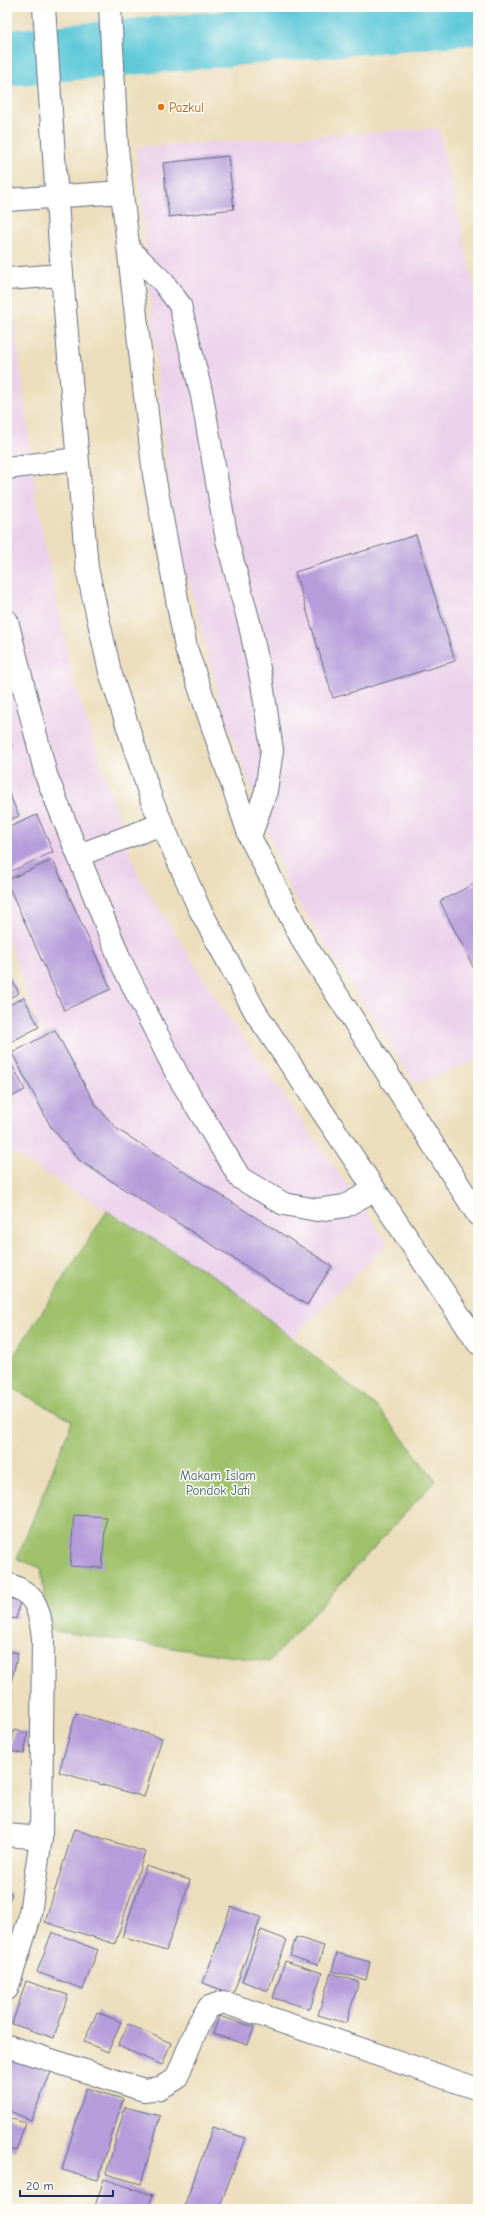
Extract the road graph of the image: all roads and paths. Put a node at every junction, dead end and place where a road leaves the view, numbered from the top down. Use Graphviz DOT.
graph roads {
  1 [pos="110,10"];
  2 [pos="45,11"];
  3 [pos="122,192"];
  4 [pos="56,196"];
  5 [pos="7,200"];
  6 [pos="129,249"];
  7 [pos="62,275"];
  8 [pos="7,279"];
  9 [pos="77,459"];
  10 [pos="7,468"];
  11 [pos="7,621"];
  12 [pos="162,824"];
  13 [pos="250,837"];
  14 [pos="79,855"];
  15 [pos="374,1190"];
  16 [pos="478,1215"];
  17 [pos="478,1343"];
  18 [pos="7,1584"];
  19 [pos="7,1835"];
  20 [pos="41,1838"];
  21 [pos="7,1989"];
  22 [pos="7,2046"];
  23 [pos="478,2089"];
  1 -- 3 [label="street"];
  2 -- 4 [label="street"];
  3 -- 4 [label="street"];
  3 -- 6 [label="street"];
  4 -- 5 [label="street"];
  4 -- 7 [label="street"];
  6 -- 13 [label="street"];
  6 -- 13 [label="street"];
  7 -- 8 [label="street"];
  7 -- 9 [label="street"];
  9 -- 10 [label="street"];
  9 -- 12 [label="street"];
  11 -- 14 [label="street"];
  12 -- 14 [label="street"];
  12 -- 15 [label="street"];
  13 -- 16 [label="street"];
  14 -- 15 [label="street"];
  15 -- 17 [label="street"];
  18 -- 20 [label="street"];
  19 -- 20 [label="street"];
  20 -- 21 [label="street"];
  22 -- 23 [label="street"];
}
